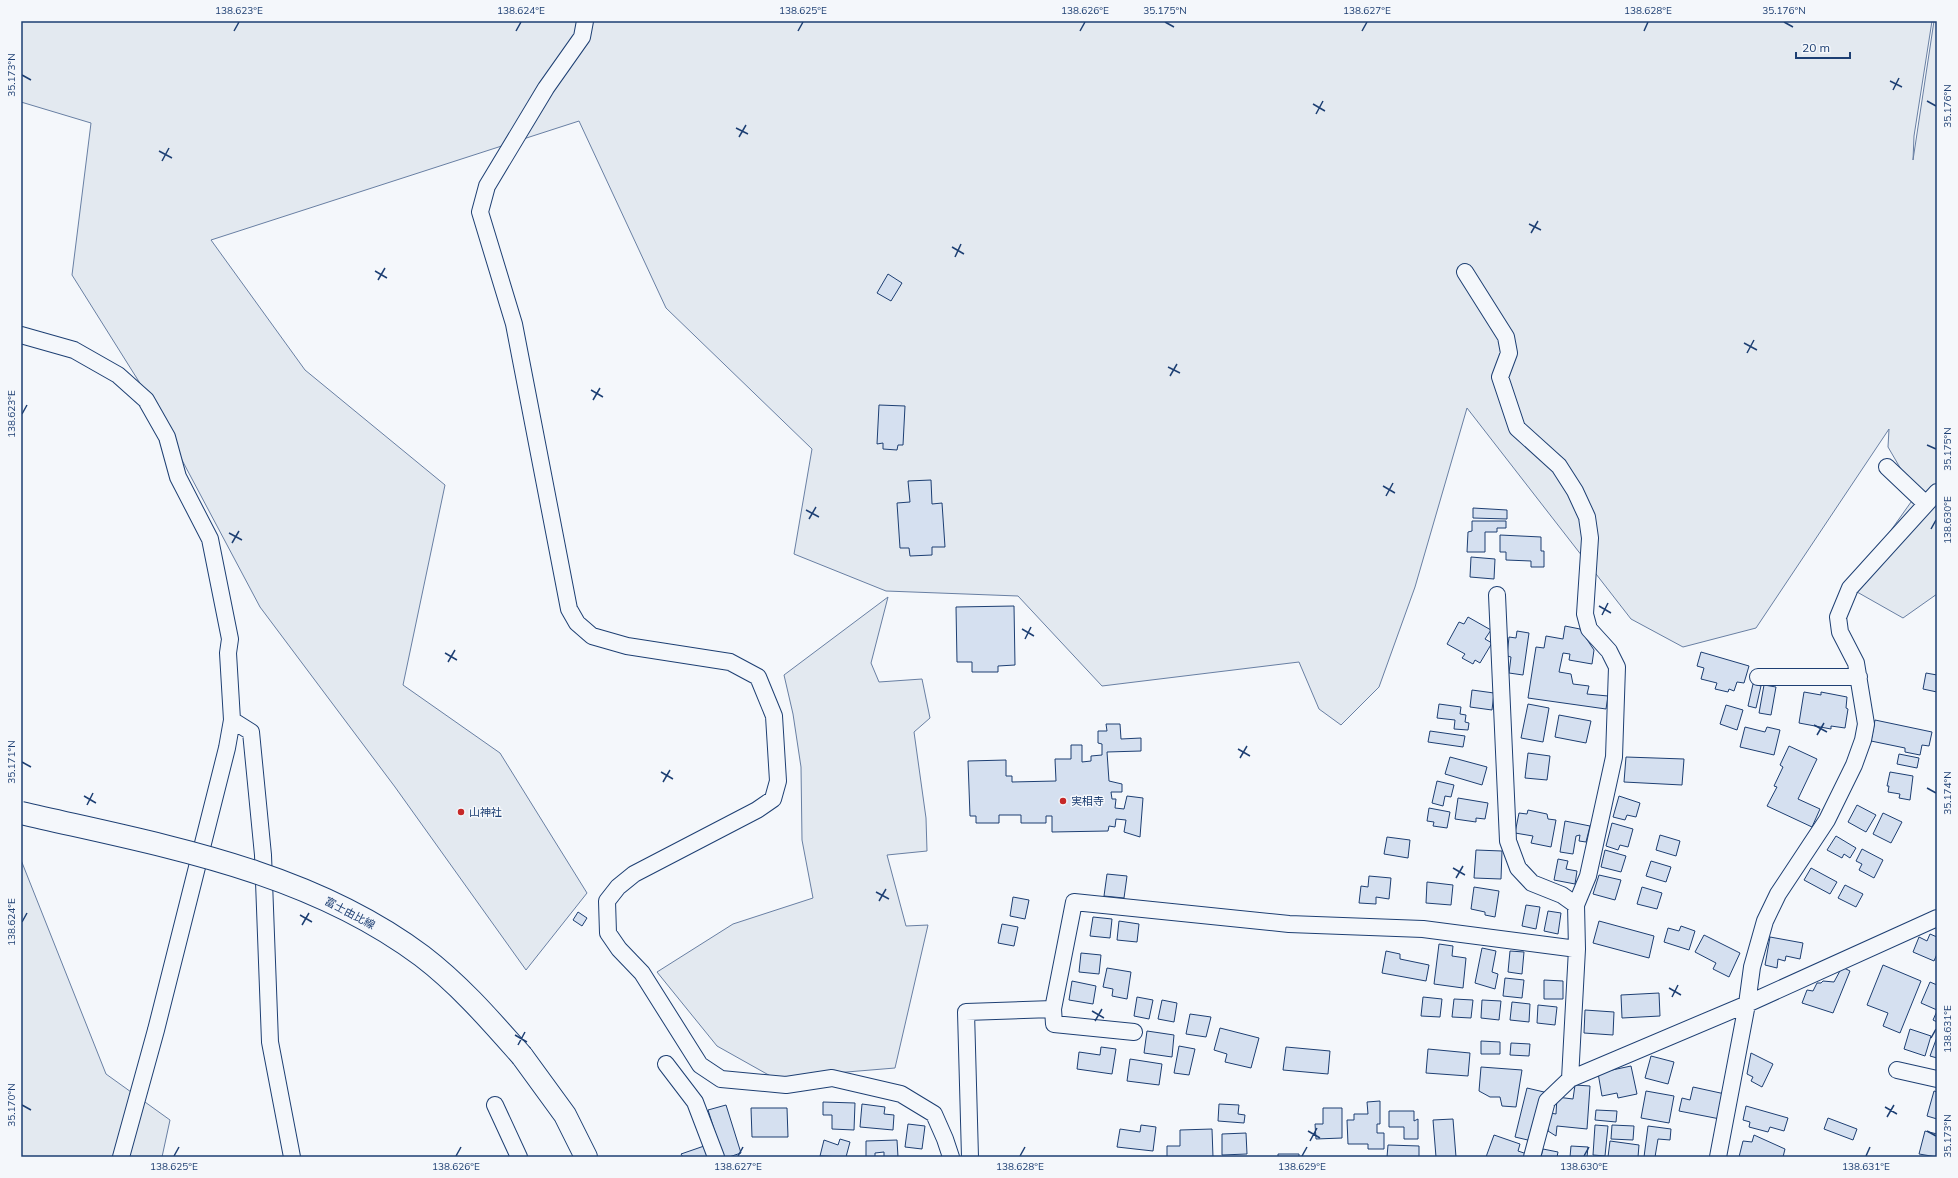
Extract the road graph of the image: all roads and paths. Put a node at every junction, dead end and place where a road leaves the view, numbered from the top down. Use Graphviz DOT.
graph roads {
  1 [pos="585,21"];
  2 [pos="1465,272"];
  3 [pos="21,335"];
  4 [pos="1887,467"];
  5 [pos="1937,492"];
  6 [pos="1926,504"];
  7 [pos="1497,596"];
  8 [pos="1859,677"];
  9 [pos="1758,678"];
  10 [pos="232,720"];
  11 [pos="21,813"];
  12 [pos="1576,905"];
  13 [pos="1937,918"];
  14 [pos="1577,949"];
  15 [pos="1747,1004"];
  16 [pos="1053,1009"];
  17 [pos="1134,1032"];
  18 [pos="666,1064"];
  19 [pos="1897,1070"];
  20 [pos="1570,1079"];
  21 [pos="1937,1079"];
  22 [pos="495,1105"];
  23 [pos="121,1157"];
  24 [pos="292,1157"];
  25 [pos="519,1157"];
  26 [pos="586,1157"];
  27 [pos="716,1157"];
  28 [pos="951,1157"];
  29 [pos="970,1157"];
  30 [pos="1532,1157"];
  31 [pos="1718,1157"];
  1 -- 28 [label="street"];
  2 -- 12 [label="street"];
  3 -- 10 [label="street"];
  4 -- 6 [label="street"];
  5 -- 6 [label="street"];
  6 -- 8 [label="street"];
  7 -- 12 [label="street"];
  8 -- 9 [label="street"];
  8 -- 15 [label="street"];
  10 -- 23 [label="street"];
  10 -- 24 [label="street"];
  11 -- 26 [label="main road, 富士由比線, bridge"];
  12 -- 14 [label="street"];
  13 -- 15 [label="street"];
  14 -- 16 [label="street"];
  14 -- 20 [label="street"];
  15 -- 20 [label="street"];
  15 -- 31 [label="street"];
  16 -- 17 [label="street"];
  16 -- 29 [label="street"];
  18 -- 27 [label="street"];
  19 -- 21 [label="street"];
  20 -- 30 [label="street"];
  22 -- 25 [label="street"];
}
